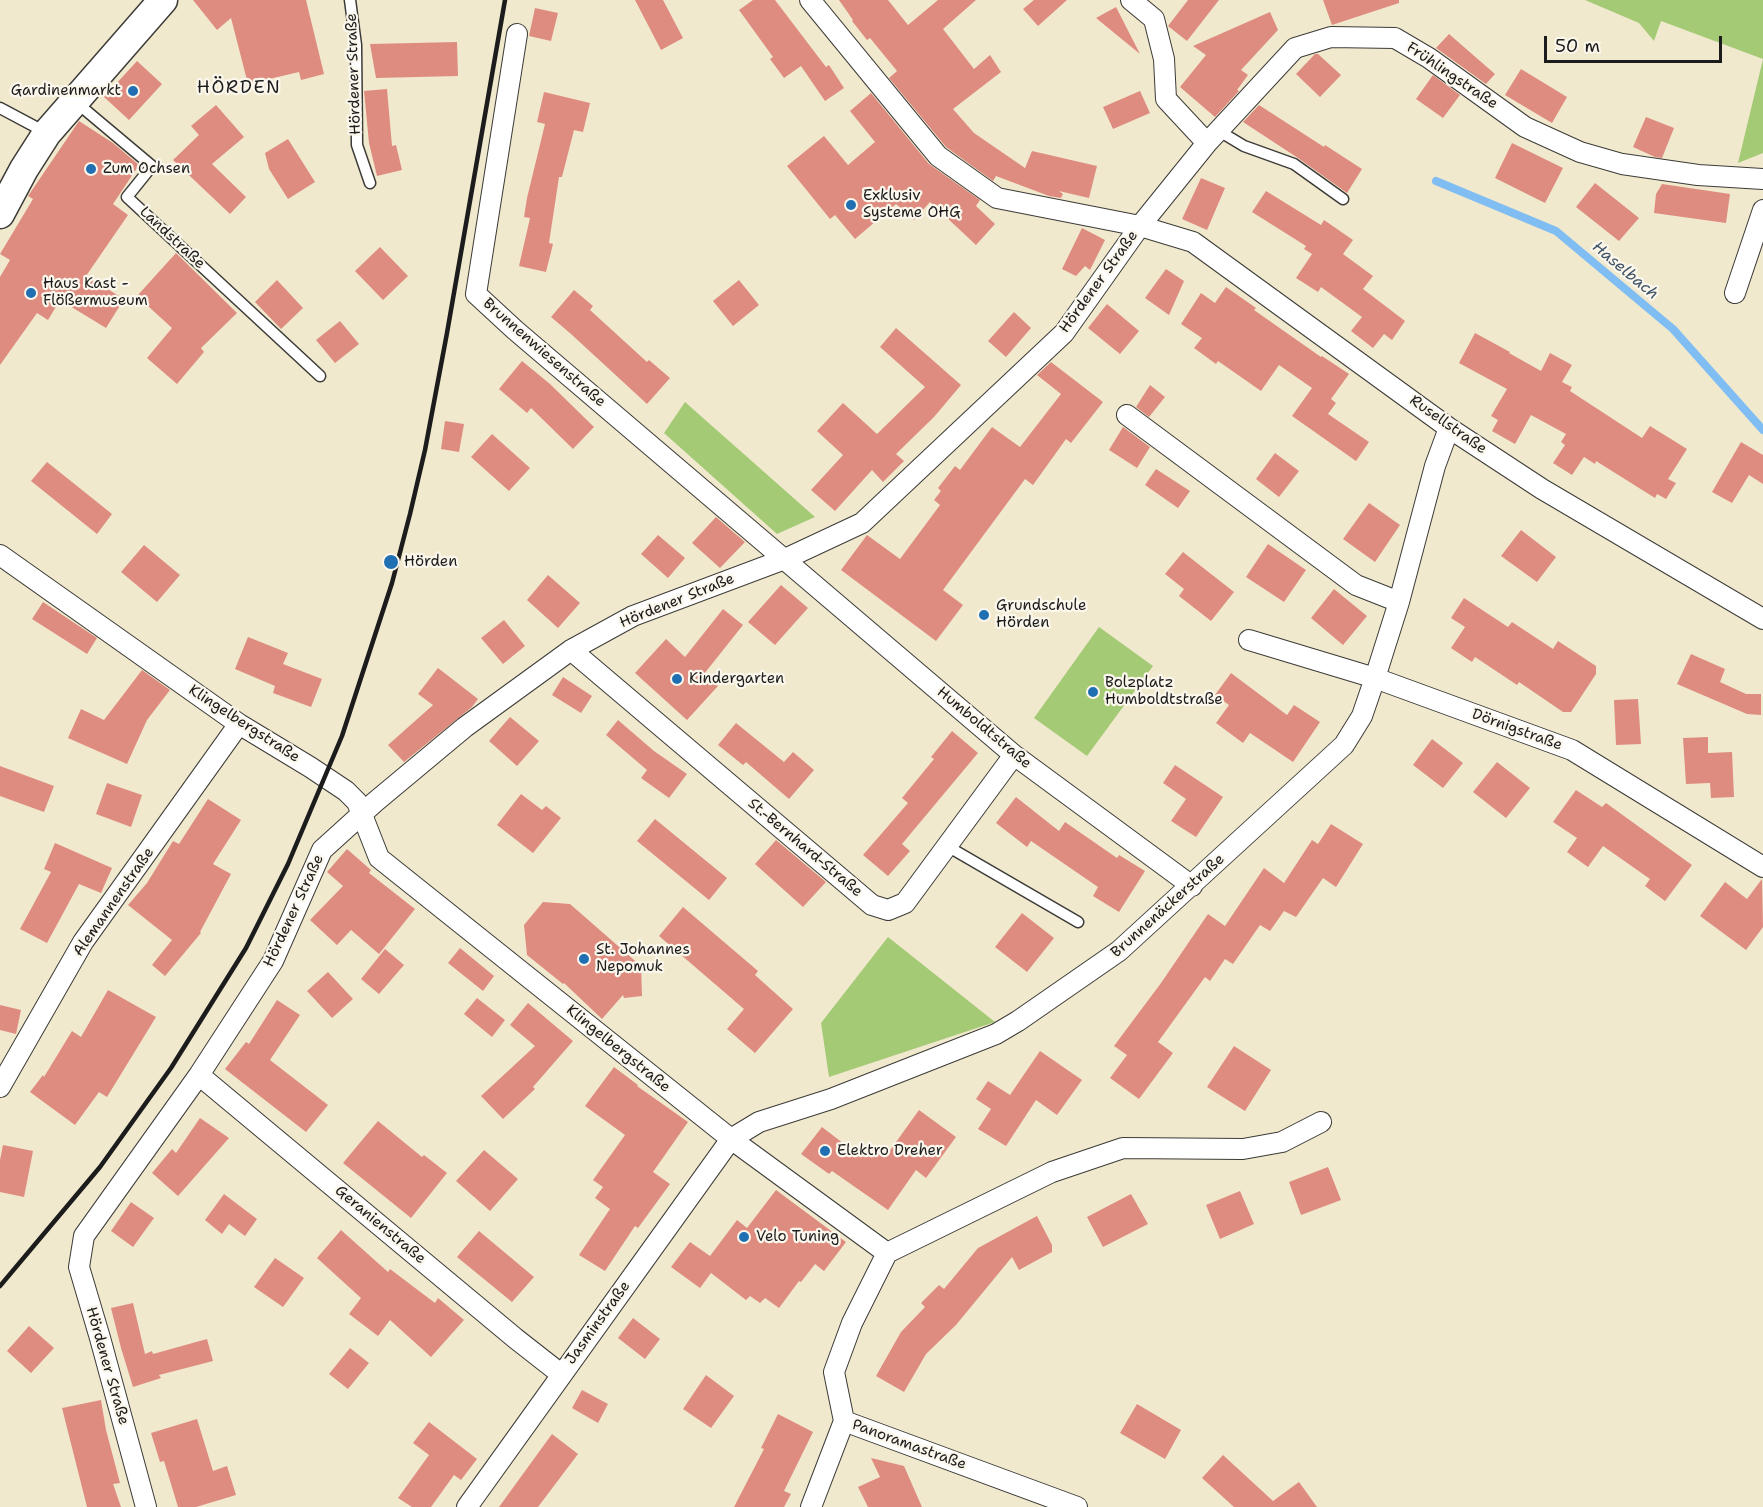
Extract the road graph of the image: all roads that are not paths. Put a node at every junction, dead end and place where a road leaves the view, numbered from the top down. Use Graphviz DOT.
graph roads {
  1 [pos="163,0"];
  2 [pos="350,0"];
  3 [pos="810,0"];
  4 [pos="1131,0"];
  5 [pos="517,34"];
  6 [pos="74,100"];
  7 [pos="0,108"];
  8 [pos="47,133"];
  9 [pos="1213,137"];
  10 [pos="1763,179"];
  11 [pos="370,183"];
  12 [pos="1342,200"];
  13 [pos="1763,210"];
  14 [pos="0,214"];
  15 [pos="1140,226"];
  16 [pos="1735,293"];
  17 [pos="320,376"];
  18 [pos="1127,415"];
  19 [pos="1449,428"];
  20 [pos="0,555"];
  21 [pos="785,560"];
  22 [pos="1399,602"];
  23 [pos="1763,619"];
  24 [pos="1249,640"];
  25 [pos="571,650"];
  26 [pos="1375,678"];
  27 [pos="239,724"];
  28 [pos="1014,754"];
  29 [pos="362,814"];
  30 [pos="947,846"];
  31 [pos="1763,867"];
  32 [pos="1192,886"];
  33 [pos="1078,922"];
  34 [pos="200,1075"];
  35 [pos="0,1087"];
  36 [pos="1321,1122"];
  37 [pos="731,1139"];
  38 [pos="887,1253"];
  39 [pos="561,1374"];
  40 [pos="844,1421"];
  41 [pos="146,1507"];
  42 [pos="467,1507"];
  43 [pos="810,1507"];
  44 [pos="1077,1507"];
  1 -- 6 [label="street"];
  2 -- 11 [label="lane, Hördener Straße"];
  3 -- 15 [label="street, Hördener Straße"];
  4 -- 9 [label="street"];
  5 -- 21 [label="street, Brunnenwiesenstraße"];
  6 -- 8 [label="street"];
  6 -- 17 [label="lane, Landstraße"];
  7 -- 8 [label="lane"];
  8 -- 14 [label="street"];
  9 -- 10 [label="street, Frühlingstraße"];
  9 -- 12 [label="lane"];
  9 -- 15 [label="street, Frühlingstraße"];
  13 -- 16 [label="street"];
  15 -- 19 [label="street, Rusellstraße"];
  15 -- 21 [label="street, Hördener Straße"];
  18 -- 22 [label="street"];
  19 -- 22 [label="street, Brunnenäckerstraße"];
  19 -- 23 [label="street, Rusellstraße"];
  20 -- 27 [label="street, Klingelbergstraße"];
  21 -- 25 [label="street, Hördener Straße"];
  21 -- 28 [label="street, Humboldtstraße"];
  22 -- 26 [label="street, Brunnenäckerstraße"];
  24 -- 26 [label="street, Dörnigstraße"];
  25 -- 29 [label="street, Hördener Straße"];
  25 -- 30 [label="street, St.-Bernhard-Straße"];
  26 -- 31 [label="street, Dörnigstraße"];
  26 -- 32 [label="street, Brunnenäckerstraße"];
  27 -- 29 [label="street, Klingelbergstraße"];
  27 -- 35 [label="street, Alemannenstraße"];
  28 -- 30 [label="street, St.-Bernhard-Straße"];
  28 -- 32 [label="street, Humboldtstraße"];
  29 -- 34 [label="street, Hördener Straße"];
  29 -- 37 [label="street, Klingelbergstraße"];
  30 -- 33 [label="lane"];
  32 -- 37 [label="street, Brunnenäckerstraße"];
  34 -- 39 [label="street, Geranienstraße"];
  34 -- 41 [label="street, Hördener Straße"];
  36 -- 38 [label="street"];
  37 -- 38 [label="street, Klingelbergstraße"];
  37 -- 39 [label="street, Jasminstraße"];
  38 -- 40 [label="street, Panoramastraße"];
  39 -- 42 [label="street, Jasminstraße"];
  40 -- 43 [label="street"];
  40 -- 44 [label="street, Panoramastraße"];
}
